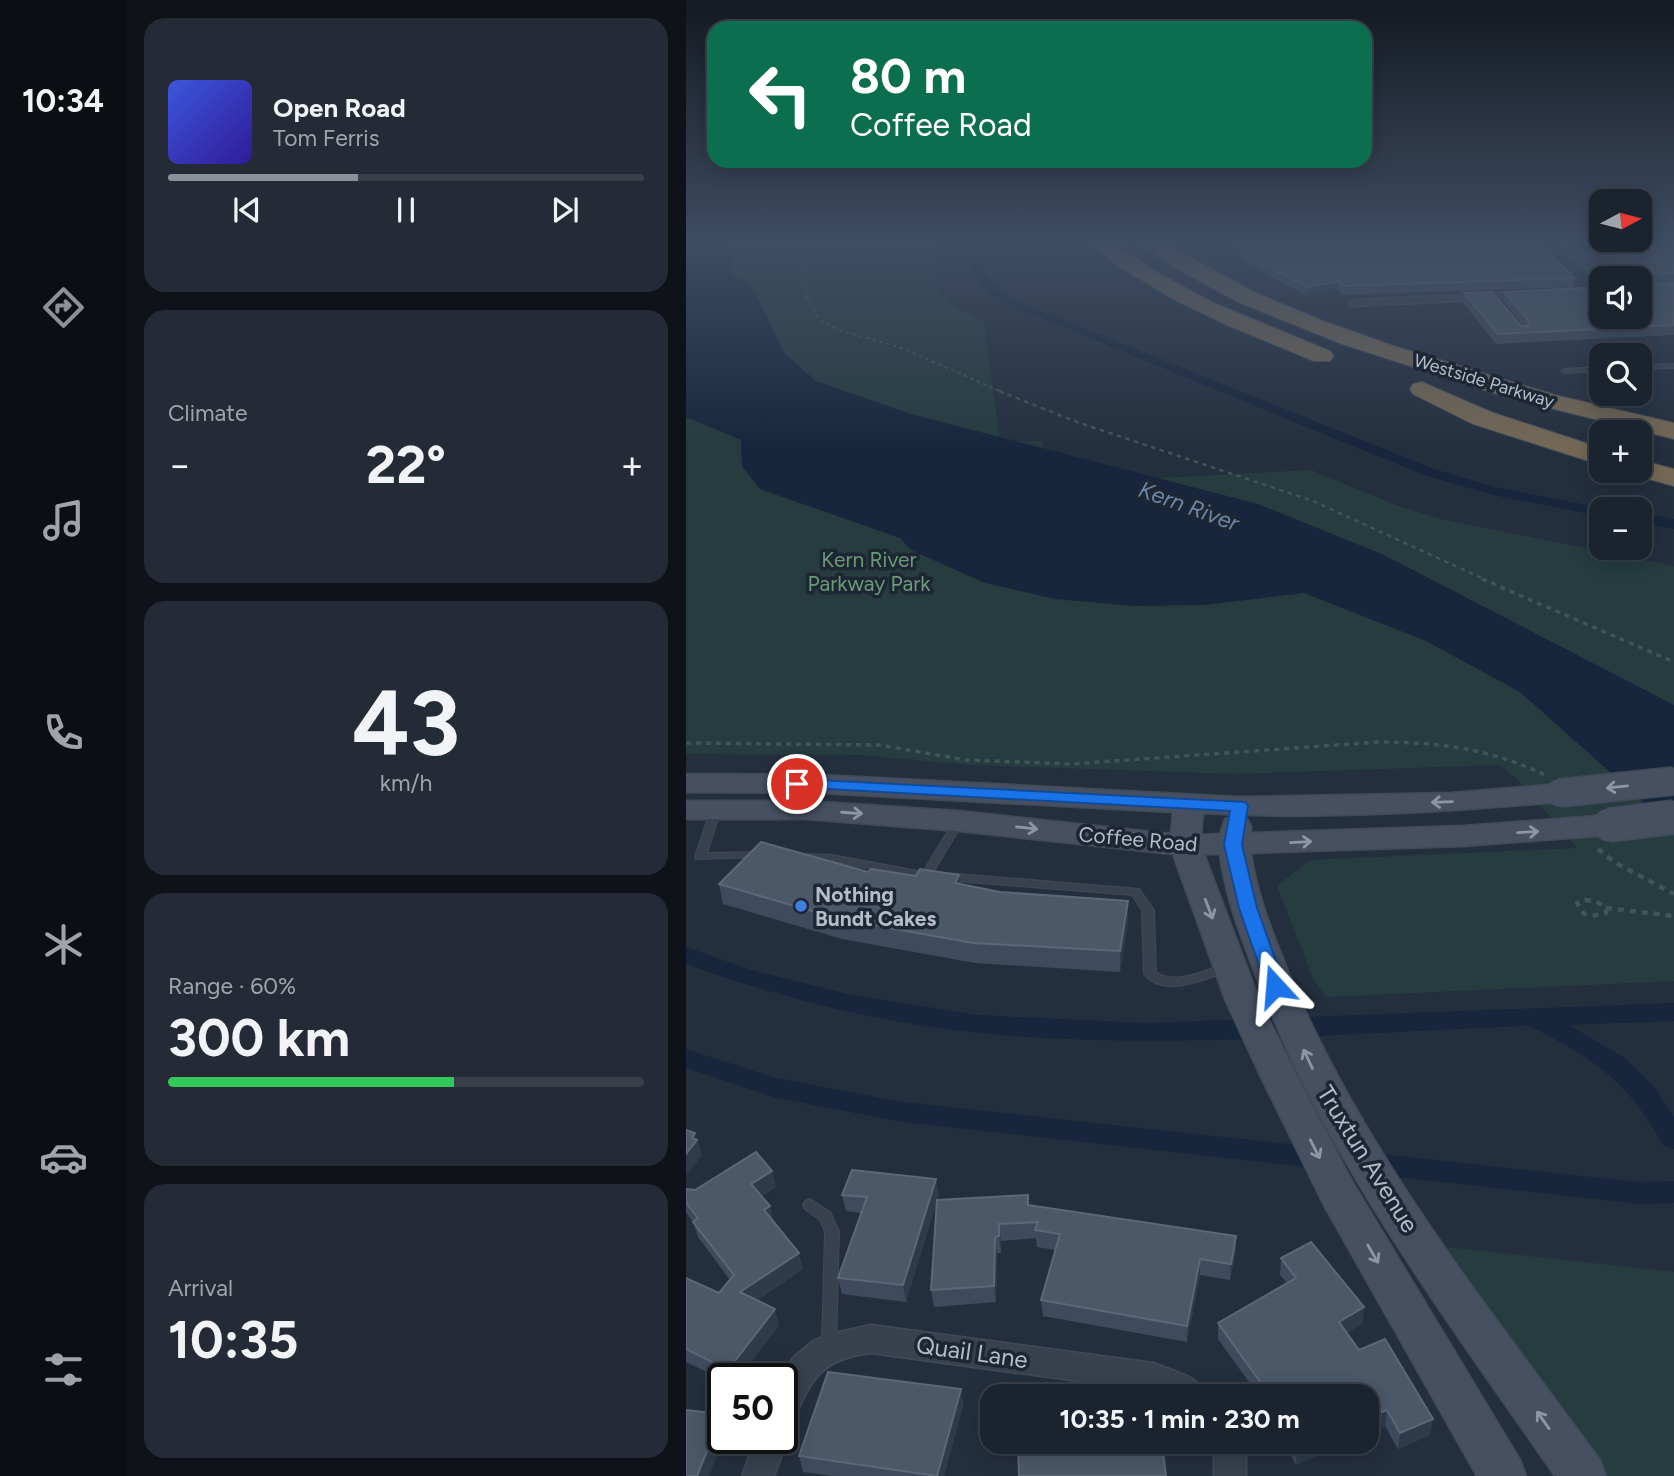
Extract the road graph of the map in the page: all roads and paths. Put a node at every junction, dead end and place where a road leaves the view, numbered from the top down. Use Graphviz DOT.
graph roads {
  1 [pos="814,311"];
  2 [pos="1215,311"];
  3 [pos="1280,311"];
  4 [pos="1338,362"];
  5 [pos="1674,366"];
  6 [pos="1652,367"];
  7 [pos="1589,370"];
  8 [pos="1564,371"];
  9 [pos="1545,400"];
  10 [pos="1674,423"];
  11 [pos="1674,431"];
  12 [pos="1589,437"];
  13 [pos="1589,453"];
  14 [pos="1652,453"];
  15 [pos="1674,458"];
  16 [pos="1652,472"];
  17 [pos="1674,478"];
  18 [pos="1674,662"];
  19 [pos="686,743"];
  20 [pos="1674,781"];
  21 [pos="686,783"];
  22 [pos="1553,785"];
  23 [pos="686,794"];
  24 [pos="1085,797"];
  25 [pos="1189,804"];
  26 [pos="1239,806"];
  27 [pos="716,809"];
  28 [pos="686,810"];
  29 [pos="1674,817"];
  30 [pos="959,821"];
  31 [pos="1599,826"];
  32 [pos="1185,845"];
  33 [pos="1233,845"];
  34 [pos="769,856"];
  35 [pos="794,857"];
  36 [pos="926,876"];
  37 [pos="1674,894"];
  38 [pos="1606,908"];
  39 [pos="1674,916"];
  40 [pos="1249,984"];
  41 [pos="810,1205"];
  42 [pos="829,1348"];
  43 [pos="798,1375"];
  44 [pos="1169,1384"];
  45 [pos="766,1454"];
  46 [pos="1230,1454"];
  47 [pos="758,1476"];
  48 [pos="1230,1476"];
  49 [pos="1503,1476"];
  50 [pos="1583,1476"];
  1 -- 18 [label="path"];
  2 -- 4 [label="highway"];
  3 -- 9 [label="highway, Westside Parkway"];
  5 -- 6 [label="lane"];
  7 -- 8 [label="lane"];
  9 -- 10 [label="highway"];
  9 -- 11 [label="highway, Westside Parkway"];
  12 -- 13 [label="highway, Westside Parkway"];
  14 -- 15 [label="highway"];
  16 -- 17 [label="highway"];
  19 -- 22 [label="path"];
  20 -- 22 [label="main road, Coffee Road, one-way, bridge"];
  21 -- 24 [label="main road, Coffee Road"];
  22 -- 26 [label="main road, Coffee Road, one-way"];
  23 -- 27 [label="main road"];
  24 -- 25 [label="main road, Coffee Road"];
  24 -- 30 [label="main road"];
  25 -- 26 [label="main road, Coffee Road"];
  25 -- 32 [label="main road, Truxtun Avenue"];
  26 -- 33 [label="main road, Truxtun Avenue"];
  27 -- 28 [label="main road, Coffee Road"];
  27 -- 30 [label="main road, Coffee Road, one-way"];
  27 -- 34 [label="lane"];
  29 -- 31 [label="main road, Coffee Road, bridge"];
  30 -- 32 [label="main road, Coffee Road, one-way"];
  30 -- 36 [label="lane"];
  33 -- 31 [label="main road, Coffee Road, one-way"];
  31 -- 37 [label="path"];
  32 -- 33 [label="main road, Coffee Road"];
  32 -- 40 [label="main road, Truxtun Avenue, one-way"];
  33 -- 40 [label="main road, Truxtun Avenue"];
  35 -- 36 [label="lane"];
  36 -- 40 [label="lane"];
  38 -- 38 [label="path"];
  38 -- 39 [label="path"];
  40 -- 49 [label="main road, Truxtun Avenue, one-way"];
  50 -- 40 [label="main road, Truxtun Avenue, one-way"];
  41 -- 42 [label="lane"];
  42 -- 43 [label="street, Quail Lane"];
  42 -- 44 [label="street, Quail Lane"];
  45 -- 47 [label="street"];
  46 -- 48 [label="street"];
}
